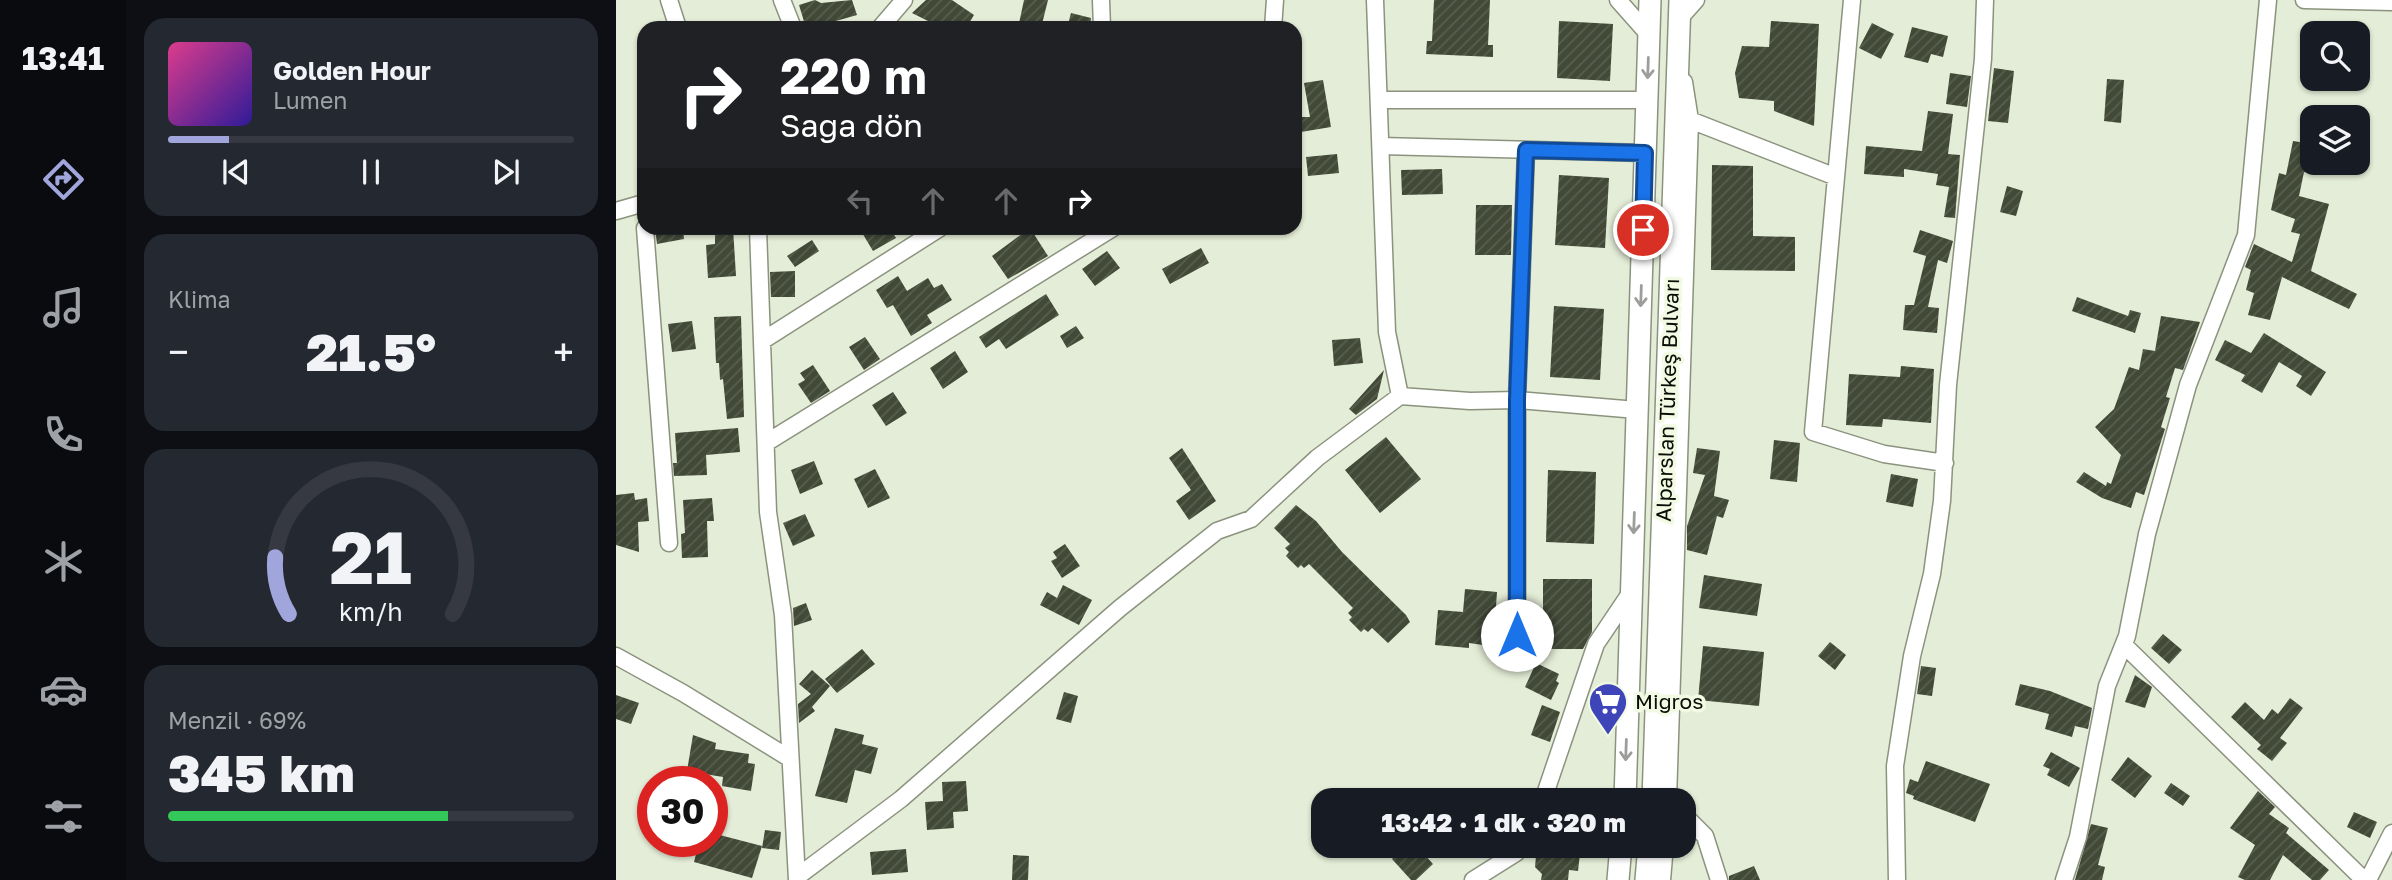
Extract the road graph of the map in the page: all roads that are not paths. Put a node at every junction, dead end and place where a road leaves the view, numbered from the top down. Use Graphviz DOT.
graph roads {
  1 [pos="670,0"];
  2 [pos="782,0"];
  3 [pos="904,0"];
  4 [pos="1101,0"];
  5 [pos="1275,0"];
  6 [pos="1375,0"];
  7 [pos="1618,0"];
  8 [pos="1650,0"];
  9 [pos="1696,0"];
  10 [pos="1852,0"];
  11 [pos="1986,0"];
  12 [pos="2268,0"];
  13 [pos="2304,0"];
  14 [pos="2392,2"];
  15 [pos="1680,9"];
  16 [pos="676,21"];
  17 [pos="790,21"];
  18 [pos="886,21"];
  19 [pos="1102,21"];
  20 [pos="1274,21"];
  21 [pos="1649,35"];
  22 [pos="1679,53"];
  23 [pos="1380,100"];
  24 [pos="1647,100"];
  25 [pos="1690,120"];
  26 [pos="1381,146"];
  27 [pos="1526,150"];
  28 [pos="1645,153"];
  29 [pos="1836,177"];
  30 [pos="637,205"];
  31 [pos="616,211"];
  32 [pos="646,235"];
  33 [pos="758,235"];
  34 [pos="929,235"];
  35 [pos="1102,235"];
  36 [pos="762,341"];
  37 [pos="1400,396"];
  38 [pos="1517,400"];
  39 [pos="1637,410"];
  40 [pos="766,443"];
  41 [pos="1945,463"];
  42 [pos="669,543"];
  43 [pos="1631,592"];
  44 [pos="1517,635"];
  45 [pos="2124,645"];
  46 [pos="616,656"];
  47 [pos="789,758"];
  48 [pos="1547,788"];
  49 [pos="1625,788"];
  50 [pos="1663,788"];
  51 [pos="1663,788"];
  52 [pos="1696,827"];
  53 [pos="2392,832"];
  54 [pos="1508,858"];
  55 [pos="1620,858"];
  56 [pos="1648,858"];
  57 [pos="1664,858"];
  58 [pos="797,879"];
  59 [pos="1473,880"];
  60 [pos="1618,880"];
  61 [pos="1646,880"];
  62 [pos="1662,880"];
  63 [pos="1719,880"];
  64 [pos="1897,880"];
  65 [pos="2064,880"];
  66 [pos="2366,880"];
  1 -- 16 [label="street"];
  2 -- 17 [label="street"];
  3 -- 18 [label="street"];
  4 -- 19 [label="street"];
  5 -- 20 [label="street"];
  6 -- 23 [label="street"];
  7 -- 21 [label="street"];
  8 -- 21 [label="main road, Alparslan Türkeş Bulvarı"];
  9 -- 15 [label="street"];
  10 -- 29 [label="street"];
  11 -- 41 [label="street"];
  12 -- 45 [label="street"];
  13 -- 14 [label="street"];
  15 -- 22 [label="main road, Alparslan Türkeş Bulvarı"];
  21 -- 24 [label="main road, Alparslan Türkeş Bulvarı, one-way"];
  22 -- 25 [label="street"];
  22 -- 50 [label="main road, Alparslan Türkeş Bulvarı"];
  23 -- 24 [label="street"];
  23 -- 26 [label="street"];
  24 -- 28 [label="main road, Alparslan Türkeş Bulvarı"];
  25 -- 29 [label="street"];
  25 -- 51 [label="street"];
  26 -- 27 [label="street"];
  26 -- 37 [label="street"];
  27 -- 28 [label="street"];
  27 -- 38 [label="street"];
  28 -- 39 [label="main road, Alparslan Türkeş Bulvarı, one-way"];
  29 -- 41 [label="street"];
  30 -- 31 [label="street"];
  32 -- 42 [label="street"];
  33 -- 36 [label="street"];
  34 -- 36 [label="street"];
  35 -- 40 [label="street"];
  36 -- 40 [label="street"];
  37 -- 38 [label="street"];
  37 -- 58 [label="street"];
  38 -- 39 [label="street"];
  38 -- 44 [label="street"];
  39 -- 43 [label="main road, Alparslan Türkeş Bulvarı, one-way"];
  40 -- 47 [label="street"];
  41 -- 64 [label="street"];
  43 -- 48 [label="street"];
  43 -- 49 [label="main road, Alparslan Türkeş Bulvarı, one-way"];
  45 -- 65 [label="street"];
  45 -- 66 [label="street"];
  46 -- 47 [label="street"];
  47 -- 58 [label="street"];
  52 -- 63 [label="street"];
  53 -- 66 [label="street"];
  54 -- 59 [label="street"];
  55 -- 60 [label="main road"];
  56 -- 61 [label="main road"];
  57 -- 62 [label="street"];
}
